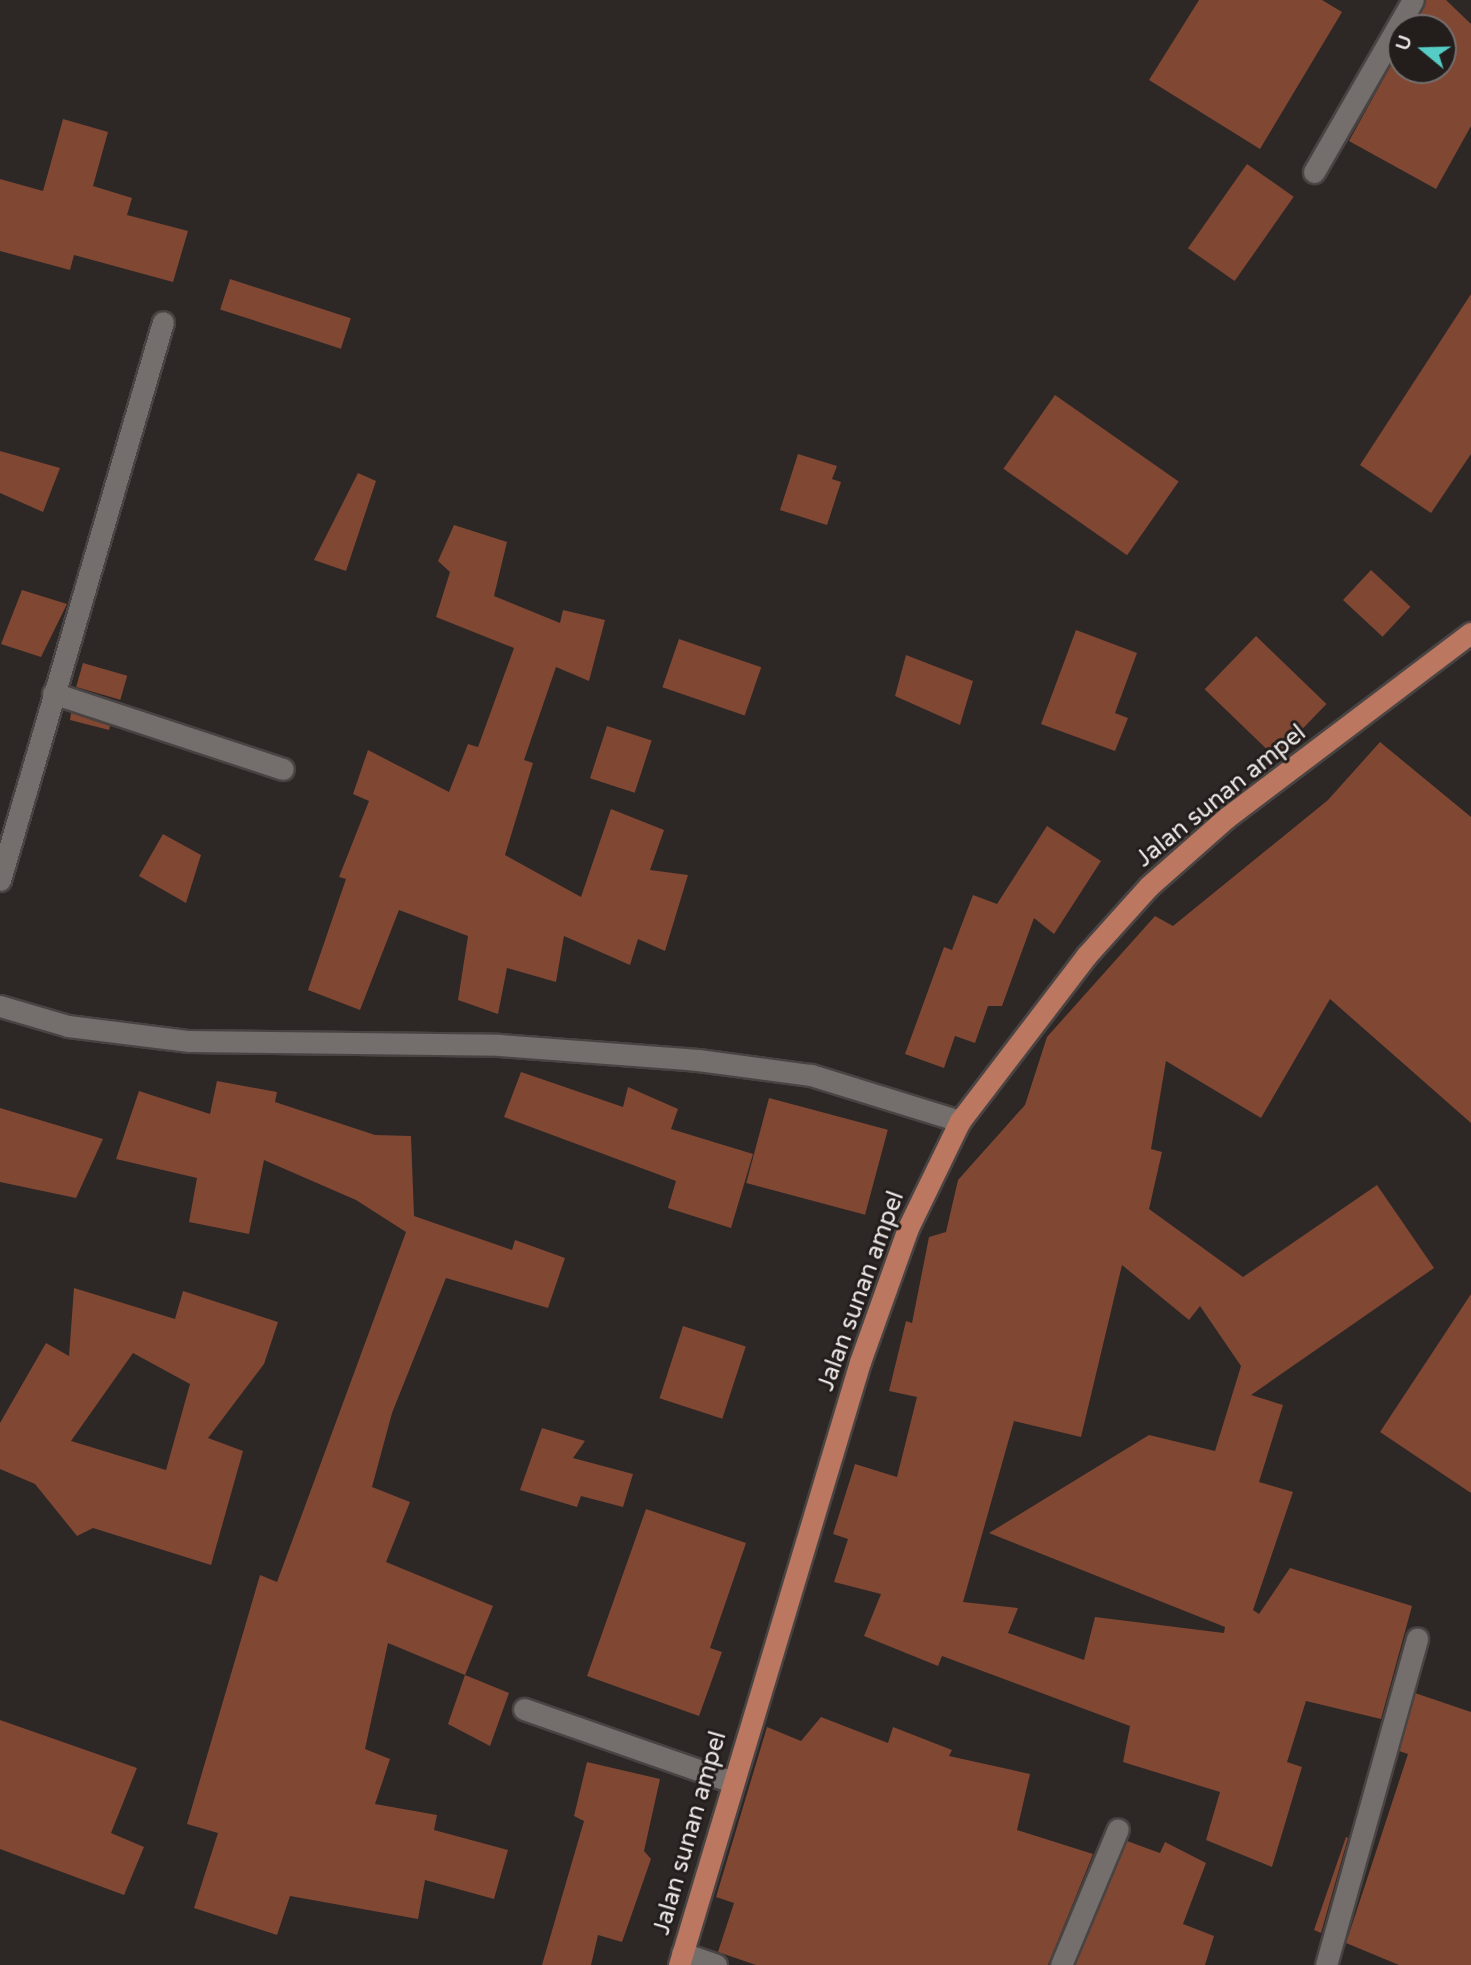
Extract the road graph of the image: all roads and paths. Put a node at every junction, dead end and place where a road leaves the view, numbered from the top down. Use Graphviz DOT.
graph roads {
  1 [pos="1413,0"];
  2 [pos="1314,173"];
  3 [pos="163,322"];
  4 [pos="1471,633"];
  5 [pos="53,693"];
  6 [pos="284,769"];
  7 [pos="0,880"];
  8 [pos="0,1006"];
  9 [pos="960,1121"];
  10 [pos="1417,1638"];
  11 [pos="523,1709"];
  12 [pos="733,1782"];
  13 [pos="1118,1829"];
  14 [pos="681,1959"];
  15 [pos="716,1965"];
  16 [pos="1061,1965"];
  17 [pos="1326,1965"];
  1 -- 2 [label="street"];
  3 -- 5 [label="street"];
  4 -- 9 [label="main road, Jalan sunan ampel"];
  5 -- 6 [label="street"];
  5 -- 7 [label="street"];
  8 -- 9 [label="street"];
  9 -- 12 [label="main road, Jalan sunan ampel"];
  10 -- 17 [label="street"];
  11 -- 12 [label="street"];
  12 -- 14 [label="main road, Jalan sunan ampel"];
  13 -- 16 [label="street"];
  14 -- 15 [label="street"];
}
